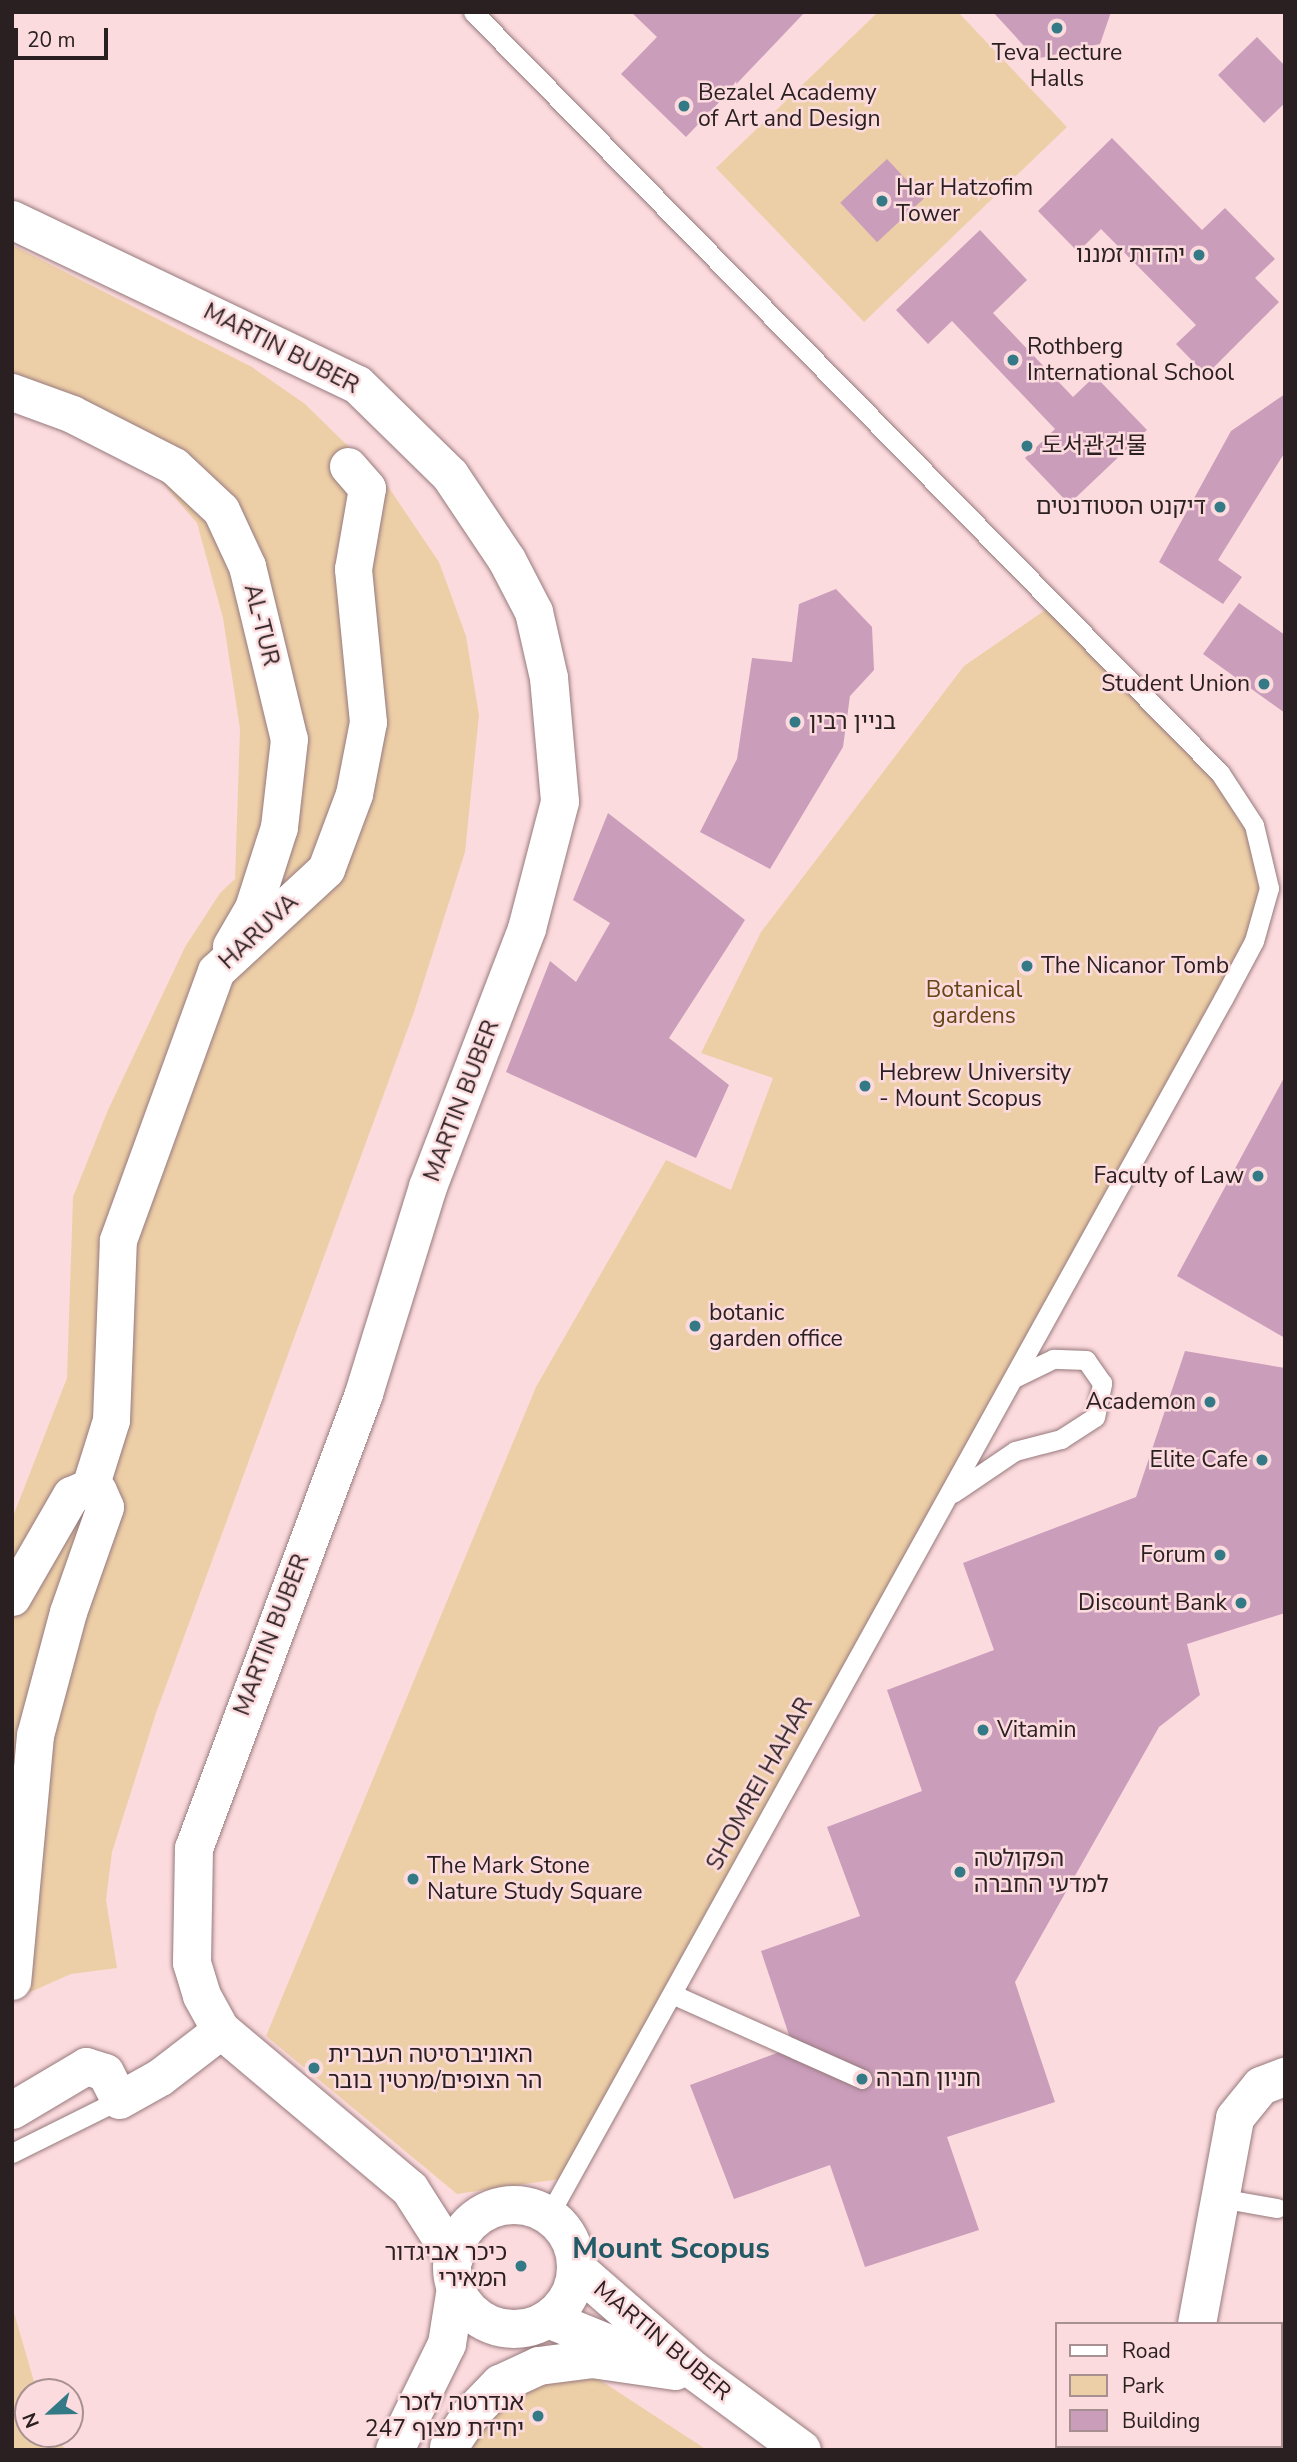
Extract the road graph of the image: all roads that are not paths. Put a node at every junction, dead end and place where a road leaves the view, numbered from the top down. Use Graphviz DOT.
graph roads {
  1 [pos="473,12"];
  2 [pos="12,220"];
  3 [pos="12,392"];
  4 [pos="348,466"];
  5 [pos="216,971"];
  6 [pos="1016,1377"];
  7 [pos="90,1487"];
  8 [pos="946,1499"];
  9 [pos="12,1597"];
  10 [pos="12,1981"];
  11 [pos="672,1994"];
  12 [pos="221,2029"];
  13 [pos="862,2078"];
  14 [pos="1273,2081"];
  15 [pos="119,2100"];
  16 [pos="12,2110"];
  17 [pos="12,2153"];
  18 [pos="374,2155"];
  19 [pos="1220,2198"];
  20 [pos="1277,2208"];
  21 [pos="478,2216"];
  22 [pos="549,2216"];
  23 [pos="576,2268"];
  24 [pos="455,2273"];
  25 [pos="543,2322"];
  26 [pos="1197,2322"];
  27 [pos="675,2371"];
  28 [pos="750,2413"];
  29 [pos="449,2448"];
  30 [pos="395,2450"];
  31 [pos="802,2450"];
  1 -- 6 [label="lane, SHOMREI HAHAR"];
  2 -- 12 [label="street, MARTIN BUBER"];
  3 -- 5 [label="street, AL-TUR"];
  4 -- 5 [label="street, HARUVA"];
  5 -- 7 [label="street, HARUVA"];
  6 -- 8 [label="lane, SHOMREI HAHAR"];
  6 -- 8 [label="lane"];
  7 -- 9 [label="street"];
  7 -- 10 [label="street"];
  8 -- 11 [label="lane, SHOMREI HAHAR"];
  11 -- 13 [label="lane"];
  11 -- 22 [label="lane, SHOMREI HAHAR"];
  12 -- 15 [label="street"];
  12 -- 18 [label="street, MARTIN BUBER"];
  14 -- 19 [label="street"];
  15 -- 16 [label="street"];
  15 -- 17 [label="lane"];
  18 -- 21 [label="street, MARTIN BUBER"];
  18 -- 24 [label="street, MARTIN BUBER"];
  19 -- 20 [label="lane"];
  19 -- 26 [label="street"];
  21 -- 22 [label="street"];
  21 -- 24 [label="street"];
  22 -- 23 [label="street"];
  23 -- 25 [label="street"];
  23 -- 28 [label="street, MARTIN BUBER"];
  24 -- 25 [label="street"];
  24 -- 30 [label="street"];
  25 -- 27 [label="street, MARTIN BUBER"];
  25 -- 29 [label="street"];
  27 -- 28 [label="street, MARTIN BUBER"];
  27 -- 29 [label="street"];
  28 -- 31 [label="street, MARTIN BUBER"];
}
